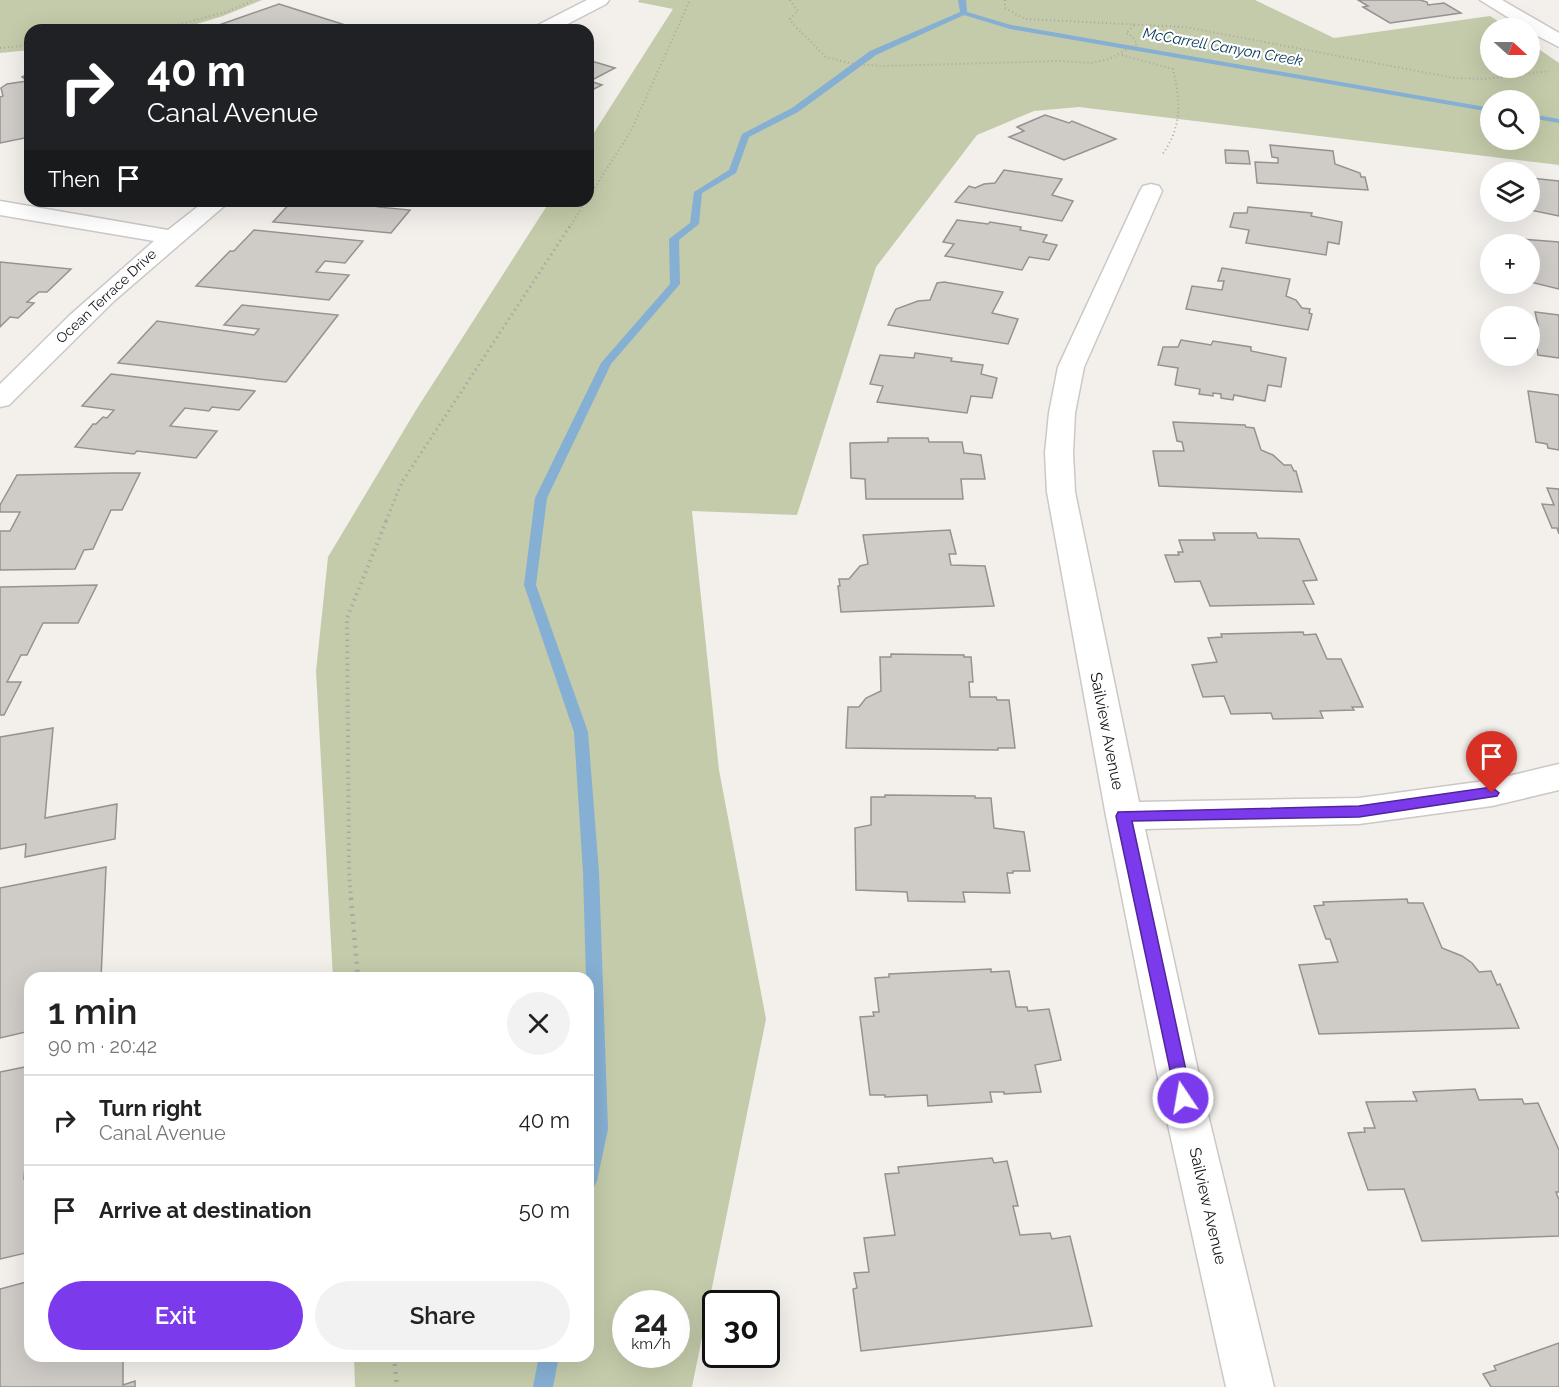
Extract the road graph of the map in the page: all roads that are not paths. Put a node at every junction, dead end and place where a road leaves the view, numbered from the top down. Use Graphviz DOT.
graph roads {
  1 [pos="600,0"];
  2 [pos="1490,0"];
  3 [pos="554,24"];
  4 [pos="1559,41"];
  5 [pos="1151,190"];
  6 [pos="211,207"];
  7 [pos="0,208"];
  8 [pos="170,237"];
  9 [pos="0,399"];
  10 [pos="1559,777"];
  11 [pos="1124,816"];
  12 [pos="1250,1387"];
  1 -- 3 [label="street"];
  2 -- 4 [label="street"];
  5 -- 11 [label="street, Sailview Avenue"];
  6 -- 8 [label="street, Ocean Terrace Drive"];
  7 -- 8 [label="street"];
  8 -- 9 [label="street, Ocean Terrace Drive"];
  10 -- 11 [label="street"];
  11 -- 12 [label="street, Sailview Avenue"];
}
